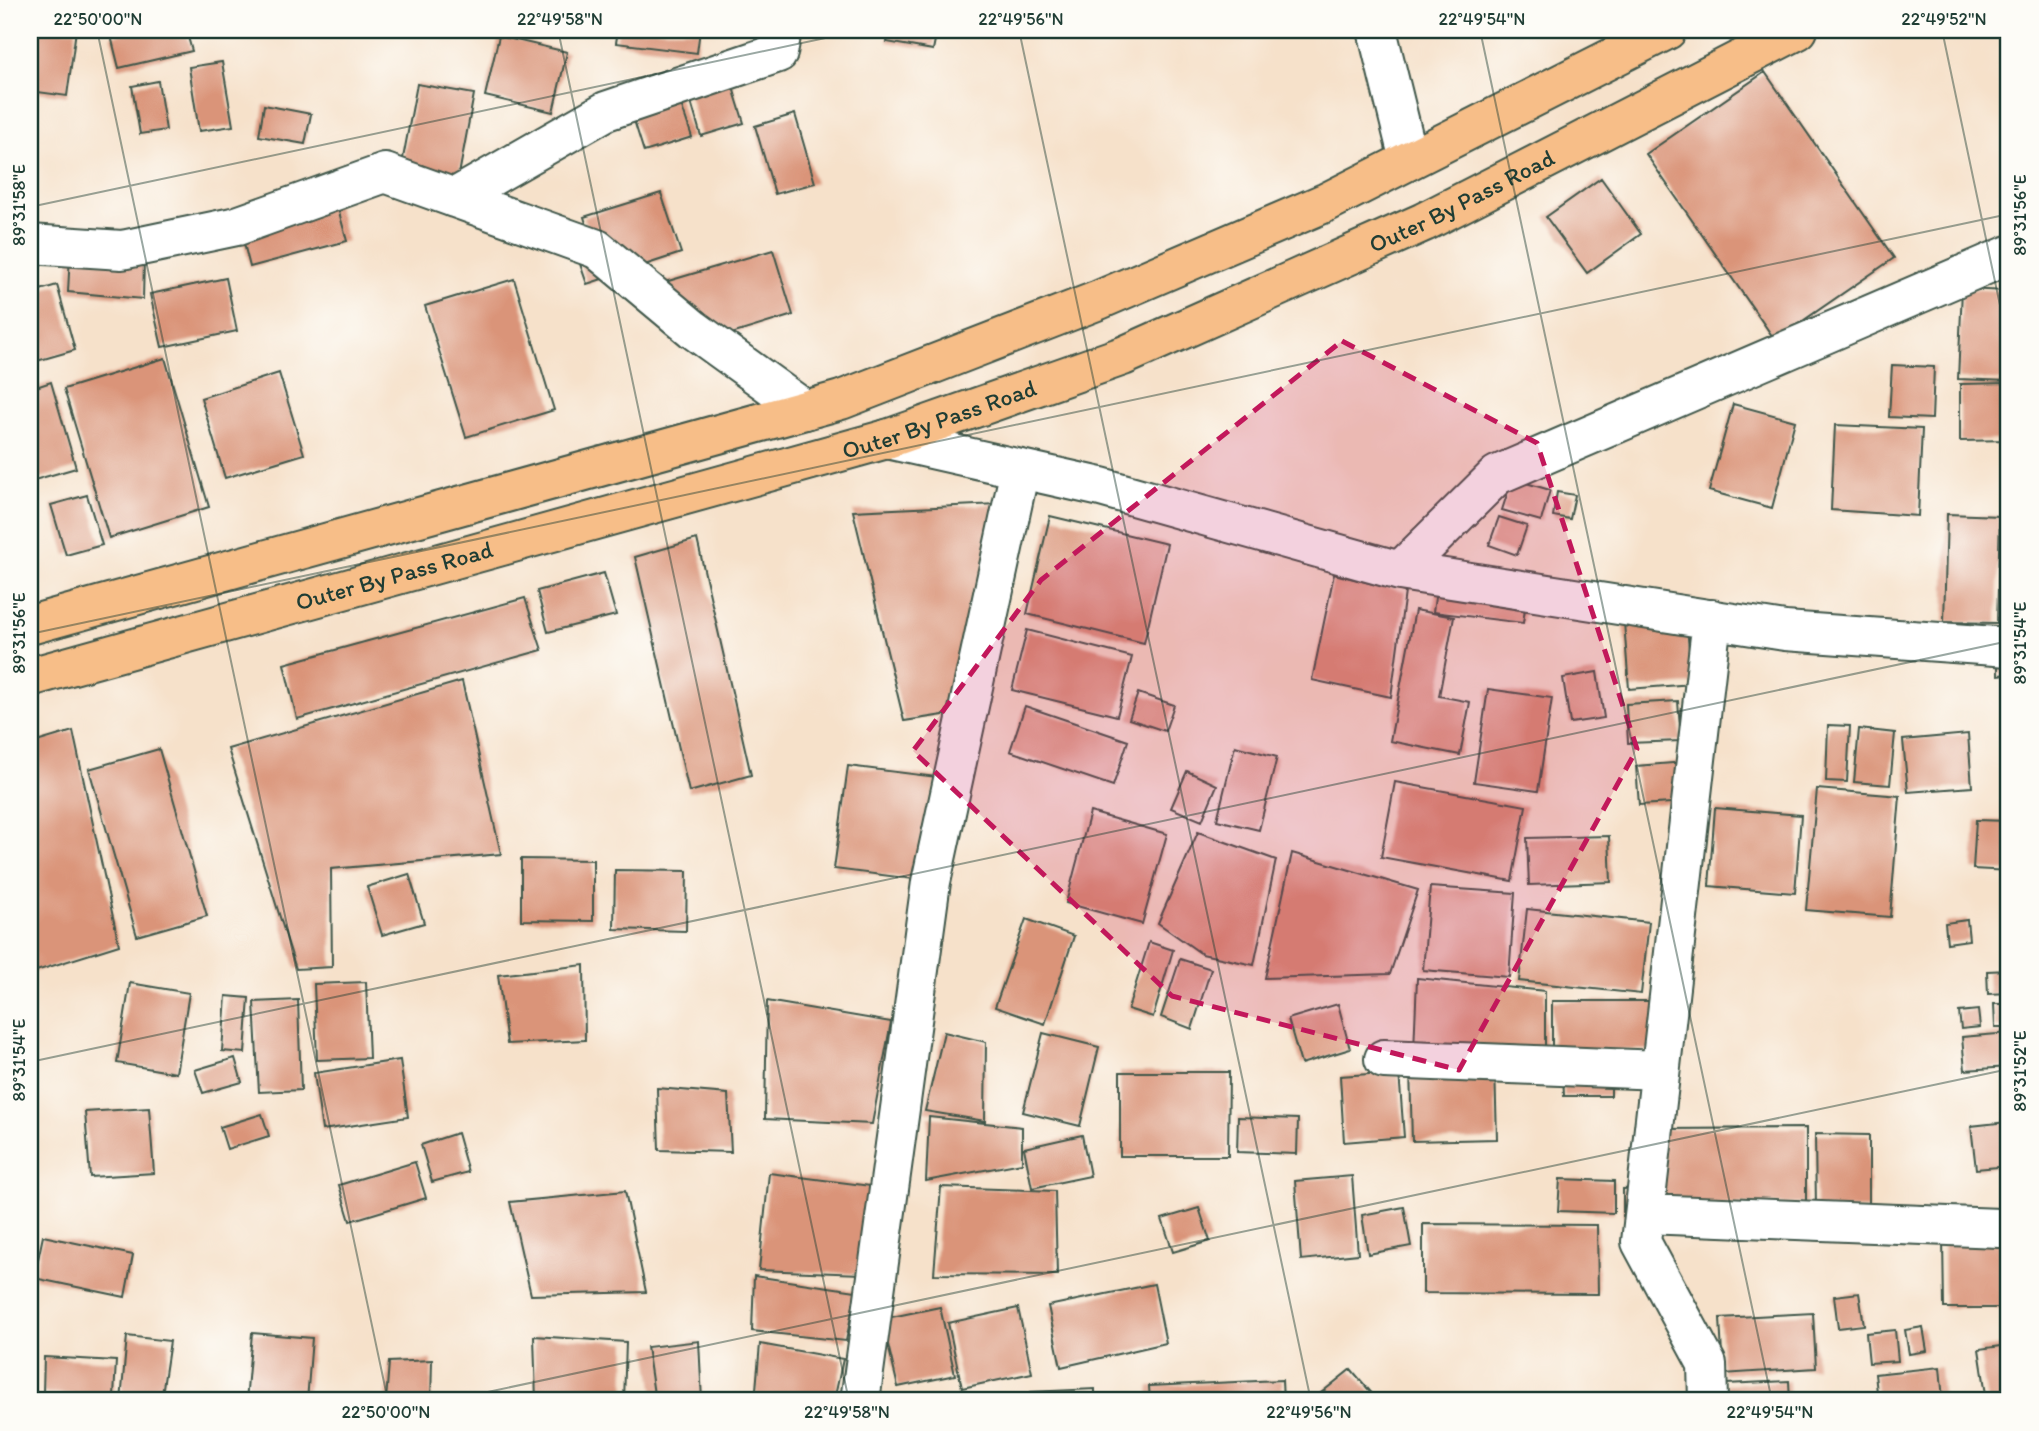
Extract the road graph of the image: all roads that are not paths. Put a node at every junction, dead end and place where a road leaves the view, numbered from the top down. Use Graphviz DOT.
graph roads {
  1 [pos="782,30"];
  2 [pos="1377,30"];
  3 [pos="1667,30"];
  4 [pos="1798,30"];
  5 [pos="1409,160"];
  6 [pos="454,198"];
  7 [pos="30,244"];
  8 [pos="2009,255"];
  9 [pos="805,410"];
  10 [pos="887,439"];
  11 [pos="1020,469"];
  12 [pos="1400,571"];
  13 [pos="1712,619"];
  14 [pos="30,625"];
  15 [pos="2009,647"];
  16 [pos="30,677"];
  17 [pos="1384,1059"];
  18 [pos="1661,1070"];
  19 [pos="1645,1214"];
  20 [pos="2000,1228"];
  21 [pos="860,1401"];
  22 [pos="1708,1401"];
  1 -- 6 [label="street"];
  2 -- 5 [label="street"];
  3 -- 5 [label="main road, Outer By Pass Road"];
  4 -- 10 [label="main road, Outer By Pass Road"];
  5 -- 9 [label="main road, Outer By Pass Road"];
  6 -- 7 [label="street"];
  6 -- 9 [label="street"];
  8 -- 12 [label="street"];
  9 -- 14 [label="main road, Outer By Pass Road"];
  10 -- 11 [label="street"];
  10 -- 16 [label="main road, Outer By Pass Road"];
  11 -- 12 [label="street"];
  11 -- 21 [label="street"];
  12 -- 13 [label="street"];
  13 -- 15 [label="street"];
  13 -- 18 [label="street"];
  17 -- 18 [label="street"];
  18 -- 19 [label="street"];
  19 -- 20 [label="street"];
  19 -- 22 [label="street"];
}
